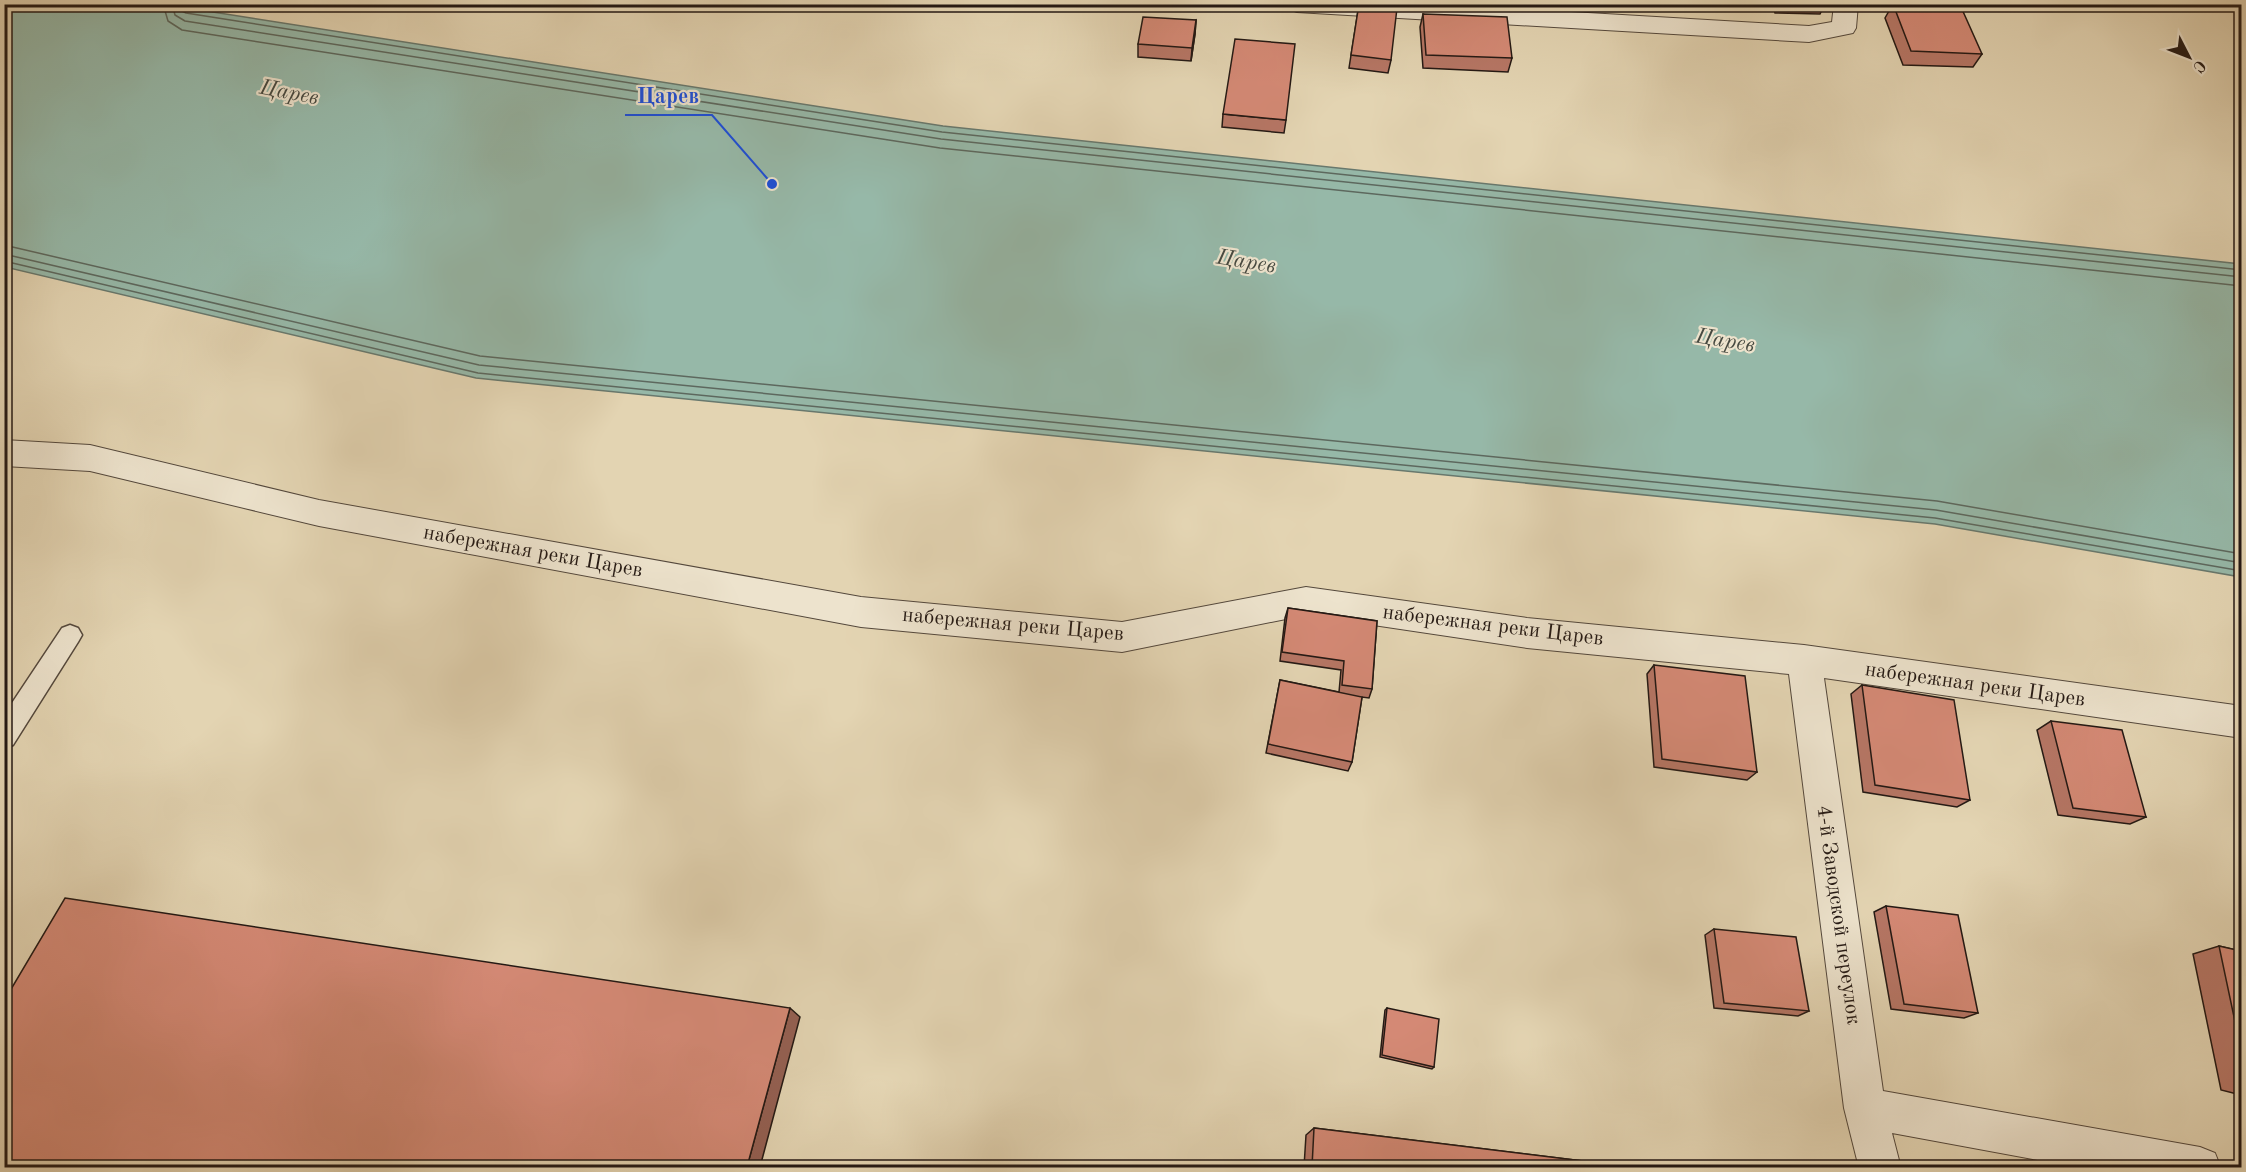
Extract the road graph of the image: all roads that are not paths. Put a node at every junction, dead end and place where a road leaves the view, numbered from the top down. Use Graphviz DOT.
graph roads {
  1 [pos="1297,4"];
  2 [pos="1846,4"];
  3 [pos="2174,5"];
  4 [pos="2241,5"];
  5 [pos="4,453"];
  6 [pos="70,635"];
  7 [pos="1804,660"];
  8 [pos="2241,722"];
  9 [pos="4,737"];
  10 [pos="1865,1108"];
  11 [pos="1880,1167"];
  12 [pos="2200,1167"];
  1 -- 2 [label="street"];
  3 -- 4 [label="lane"];
  5 -- 7 [label="street, набережная реки Царев"];
  6 -- 9 [label="lane"];
  7 -- 8 [label="street, набережная реки Царев"];
  7 -- 10 [label="street, 4-й Заводской переулок"];
  10 -- 11 [label="street, 4-й Заводской переулок"];
  10 -- 12 [label="street"];
}
